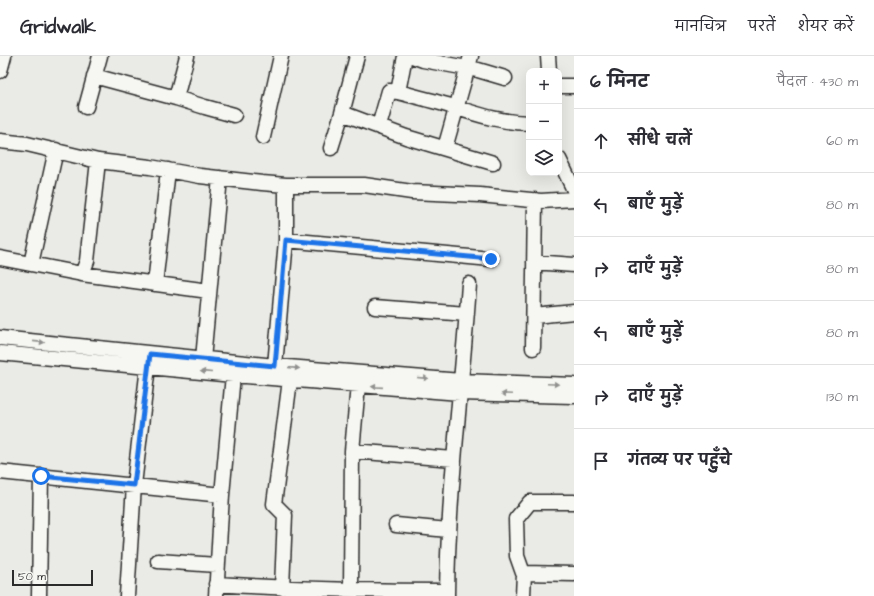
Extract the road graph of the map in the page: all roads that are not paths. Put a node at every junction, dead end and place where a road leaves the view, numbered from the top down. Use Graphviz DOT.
graph roads {
  1 [pos="4,56"];
  2 [pos="100,56"];
  3 [pos="187,56"];
  4 [pos="281,56"];
  5 [pos="356,56"];
  6 [pos="405,56"];
  7 [pos="412,56"];
  8 [pos="548,56"];
  9 [pos="469,62"];
  10 [pos="549,68"];
  11 [pos="0,71"];
  12 [pos="94,76"];
  13 [pos="505,78"];
  14 [pos="562,86"];
  15 [pos="574,86"];
  16 [pos="398,92"];
  17 [pos="176,98"];
  18 [pos="86,107"];
  19 [pos="457,108"];
  20 [pos="342,113"];
  21 [pos="234,115"];
  22 [pos="526,123"];
  23 [pos="379,126"];
  24 [pos="263,137"];
  25 [pos="0,141"];
  26 [pos="331,148"];
  27 [pos="445,148"];
  28 [pos="56,150"];
  29 [pos="98,161"];
  30 [pos="493,162"];
  31 [pos="562,165"];
  32 [pos="168,170"];
  33 [pos="220,178"];
  34 [pos="286,185"];
  35 [pos="574,190"];
  36 [pos="574,199"];
  37 [pos="535,200"];
  38 [pos="286,240"];
  39 [pos="0,258"];
  40 [pos="491,259"];
  41 [pos="534,262"];
  42 [pos="31,264"];
  43 [pos="574,265"];
  44 [pos="82,274"];
  45 [pos="155,284"];
  46 [pos="469,284"];
  47 [pos="209,291"];
  48 [pos="375,307"];
  49 [pos="574,312"];
  50 [pos="467,314"];
  51 [pos="534,316"];
  52 [pos="0,338"];
  53 [pos="533,348"];
  54 [pos="0,353"];
  55 [pos="203,359"];
  56 [pos="149,361"];
  57 [pos="275,366"];
  58 [pos="233,375"];
  59 [pos="290,380"];
  60 [pos="358,385"];
  61 [pos="574,385"];
  62 [pos="460,387"];
  63 [pos="574,396"];
  64 [pos="352,451"];
  65 [pos="453,459"];
  66 [pos="0,472"];
  67 [pos="41,476"];
  68 [pos="134,485"];
  69 [pos="222,495"];
  70 [pos="574,502"];
  71 [pos="396,525"];
  72 [pos="448,530"];
  73 [pos="158,561"];
  74 [pos="217,565"];
  75 [pos="524,573"];
  76 [pos="574,574"];
  77 [pos="282,588"];
  78 [pos="216,590"];
  79 [pos="351,591"];
  80 [pos="447,594"];
  81 [pos="39,596"];
  82 [pos="127,596"];
  83 [pos="523,596"];
  1 -- 11 [label="street"];
  2 -- 12 [label="street"];
  3 -- 17 [label="street"];
  4 -- 24 [label="street"];
  5 -- 20 [label="street"];
  6 -- 16 [label="street"];
  7 -- 9 [label="street"];
  8 -- 10 [label="street"];
  9 -- 13 [label="street"];
  9 -- 19 [label="street"];
  12 -- 17 [label="street"];
  12 -- 18 [label="street"];
  14 -- 15 [label="street"];
  16 -- 19 [label="street"];
  16 -- 23 [label="street"];
  17 -- 21 [label="street"];
  19 -- 22 [label="street"];
  19 -- 27 [label="street"];
  20 -- 23 [label="street"];
  20 -- 26 [label="street"];
  23 -- 27 [label="street"];
  25 -- 28 [label="street"];
  27 -- 30 [label="street"];
  28 -- 29 [label="street"];
  28 -- 42 [label="street"];
  29 -- 32 [label="street"];
  29 -- 44 [label="street"];
  31 -- 35 [label="street"];
  32 -- 33 [label="street"];
  32 -- 45 [label="street"];
  33 -- 34 [label="street"];
  33 -- 47 [label="street"];
  34 -- 37 [label="street"];
  34 -- 38 [label="street"];
  36 -- 37 [label="street"];
  37 -- 41 [label="street"];
  38 -- 40 [label="street"];
  38 -- 57 [label="street"];
  39 -- 42 [label="street"];
  41 -- 43 [label="street"];
  41 -- 51 [label="street"];
  42 -- 44 [label="street"];
  44 -- 45 [label="street"];
  45 -- 47 [label="street"];
  46 -- 50 [label="street"];
  47 -- 55 [label="street"];
  48 -- 50 [label="street"];
  49 -- 51 [label="street"];
  50 -- 62 [label="street"];
  51 -- 53 [label="street"];
  52 -- 56 [label="street, one-way"];
  54 -- 56 [label="street"];
  55 -- 56 [label="street"];
  55 -- 57 [label="street"];
  58 -- 56 [label="street, one-way"];
  56 -- 68 [label="street"];
  57 -- 62 [label="street, one-way"];
  58 -- 59 [label="street"];
  58 -- 69 [label="street"];
  59 -- 60 [label="street"];
  59 -- 77 [label="street"];
  62 -- 60 [label="street, one-way"];
  60 -- 64 [label="street"];
  62 -- 61 [label="street, one-way"];
  63 -- 62 [label="street, one-way"];
  62 -- 65 [label="street"];
  64 -- 65 [label="street"];
  64 -- 79 [label="street"];
  65 -- 72 [label="street"];
  66 -- 67 [label="street"];
  67 -- 68 [label="street"];
  67 -- 81 [label="street"];
  68 -- 69 [label="street"];
  68 -- 82 [label="street"];
  69 -- 74 [label="street"];
  70 -- 75 [label="street"];
  71 -- 72 [label="street"];
  72 -- 80 [label="street"];
  73 -- 74 [label="street"];
  74 -- 78 [label="street"];
  75 -- 76 [label="street"];
  75 -- 83 [label="street"];
  77 -- 78 [label="street"];
  77 -- 79 [label="street"];
  79 -- 80 [label="street"];
}
